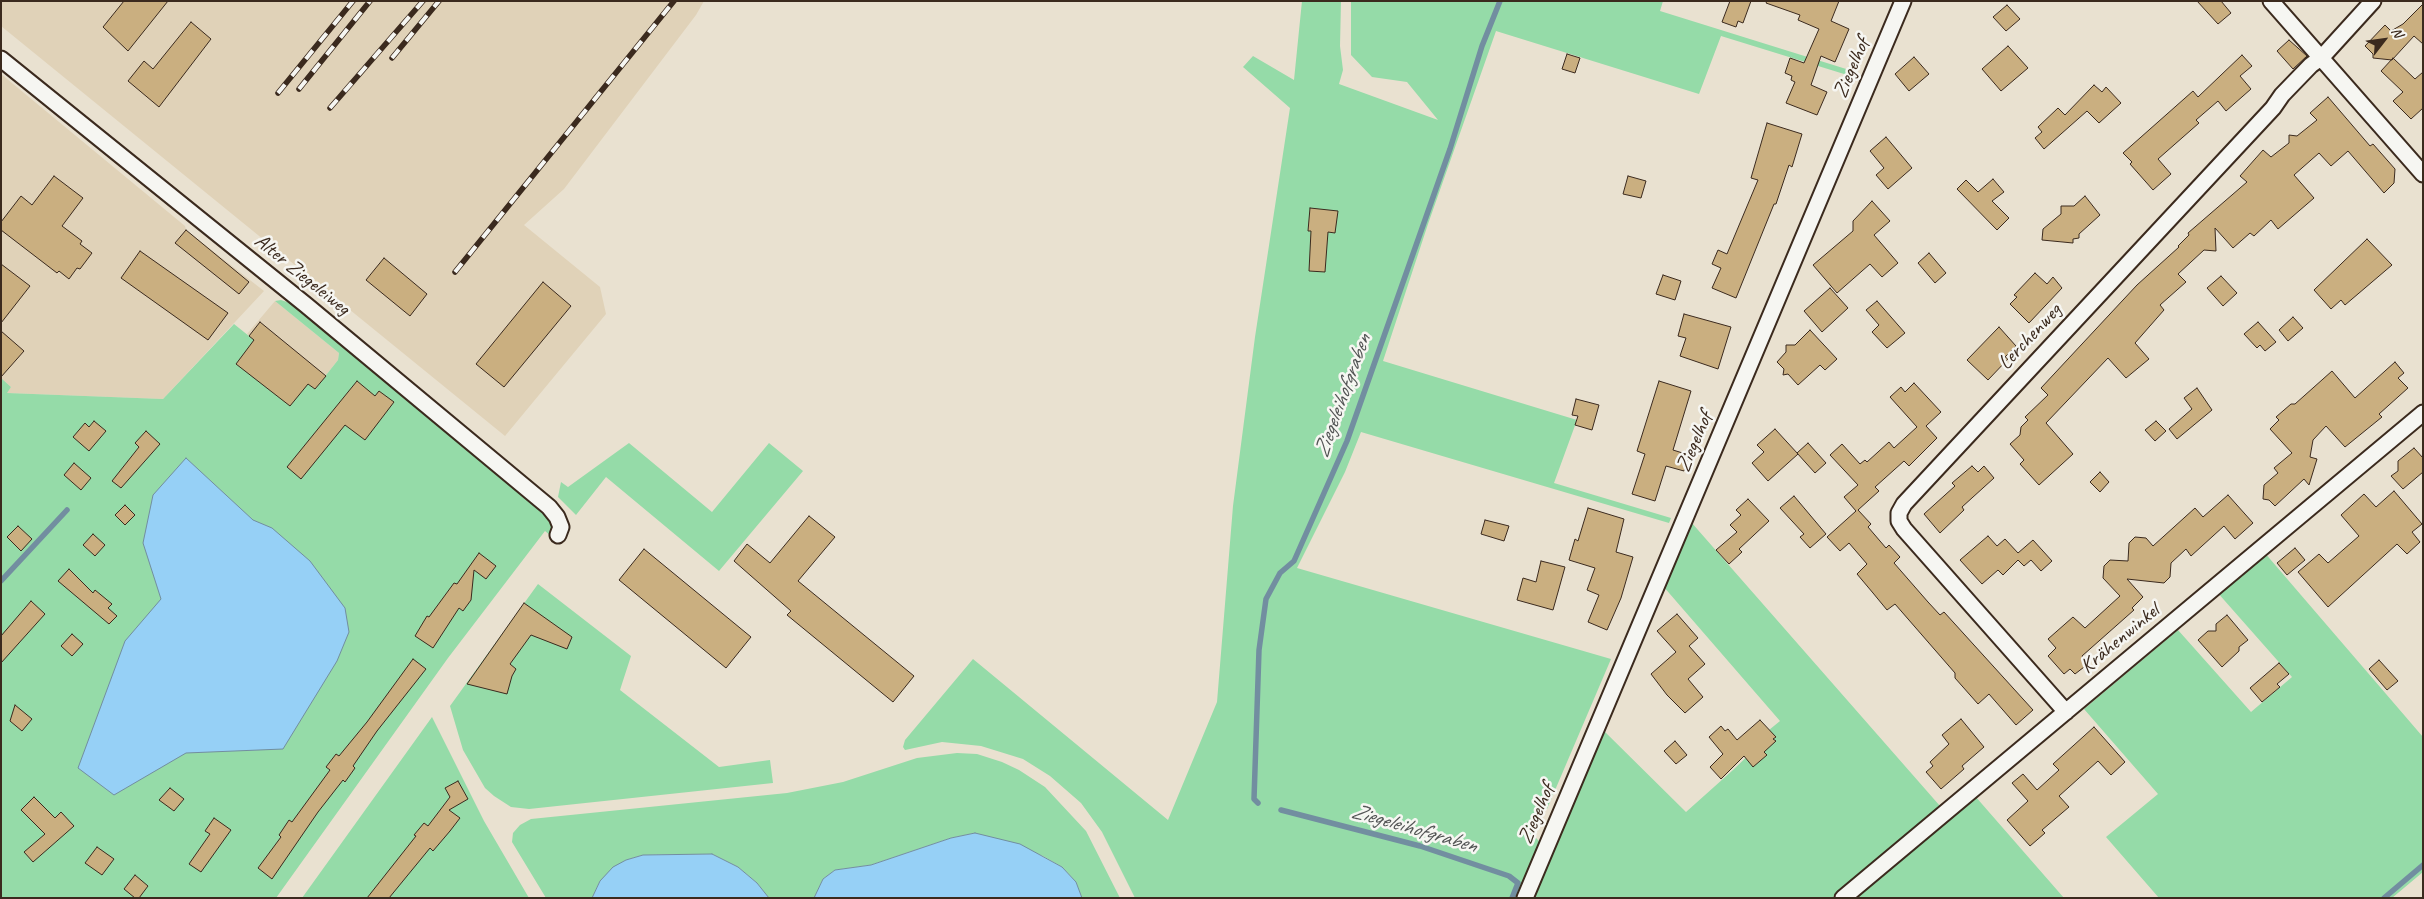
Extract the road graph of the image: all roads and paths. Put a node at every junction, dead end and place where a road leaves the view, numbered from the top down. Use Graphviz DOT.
graph roads {
  1 [pos="1903,1"];
  2 [pos="2272,1"];
  3 [pos="2373,1"];
  4 [pos="2322,57"];
  5 [pos="1,59"];
  6 [pos="2423,174"];
  7 [pos="2423,413"];
  8 [pos="558,536"];
  9 [pos="2066,712"];
  10 [pos="1525,898"];
  11 [pos="1843,898"];
  1 -- 10 [label="street, Ziegelhof"];
  2 -- 4 [label="street"];
  3 -- 4 [label="street, Lerchenweg"];
  4 -- 6 [label="street"];
  4 -- 9 [label="street, Lerchenweg"];
  5 -- 8 [label="street, Alter Ziegeleiweg"];
  7 -- 9 [label="street, Krähenwinkel"];
  9 -- 11 [label="street, Krähenwinkel"];
}
